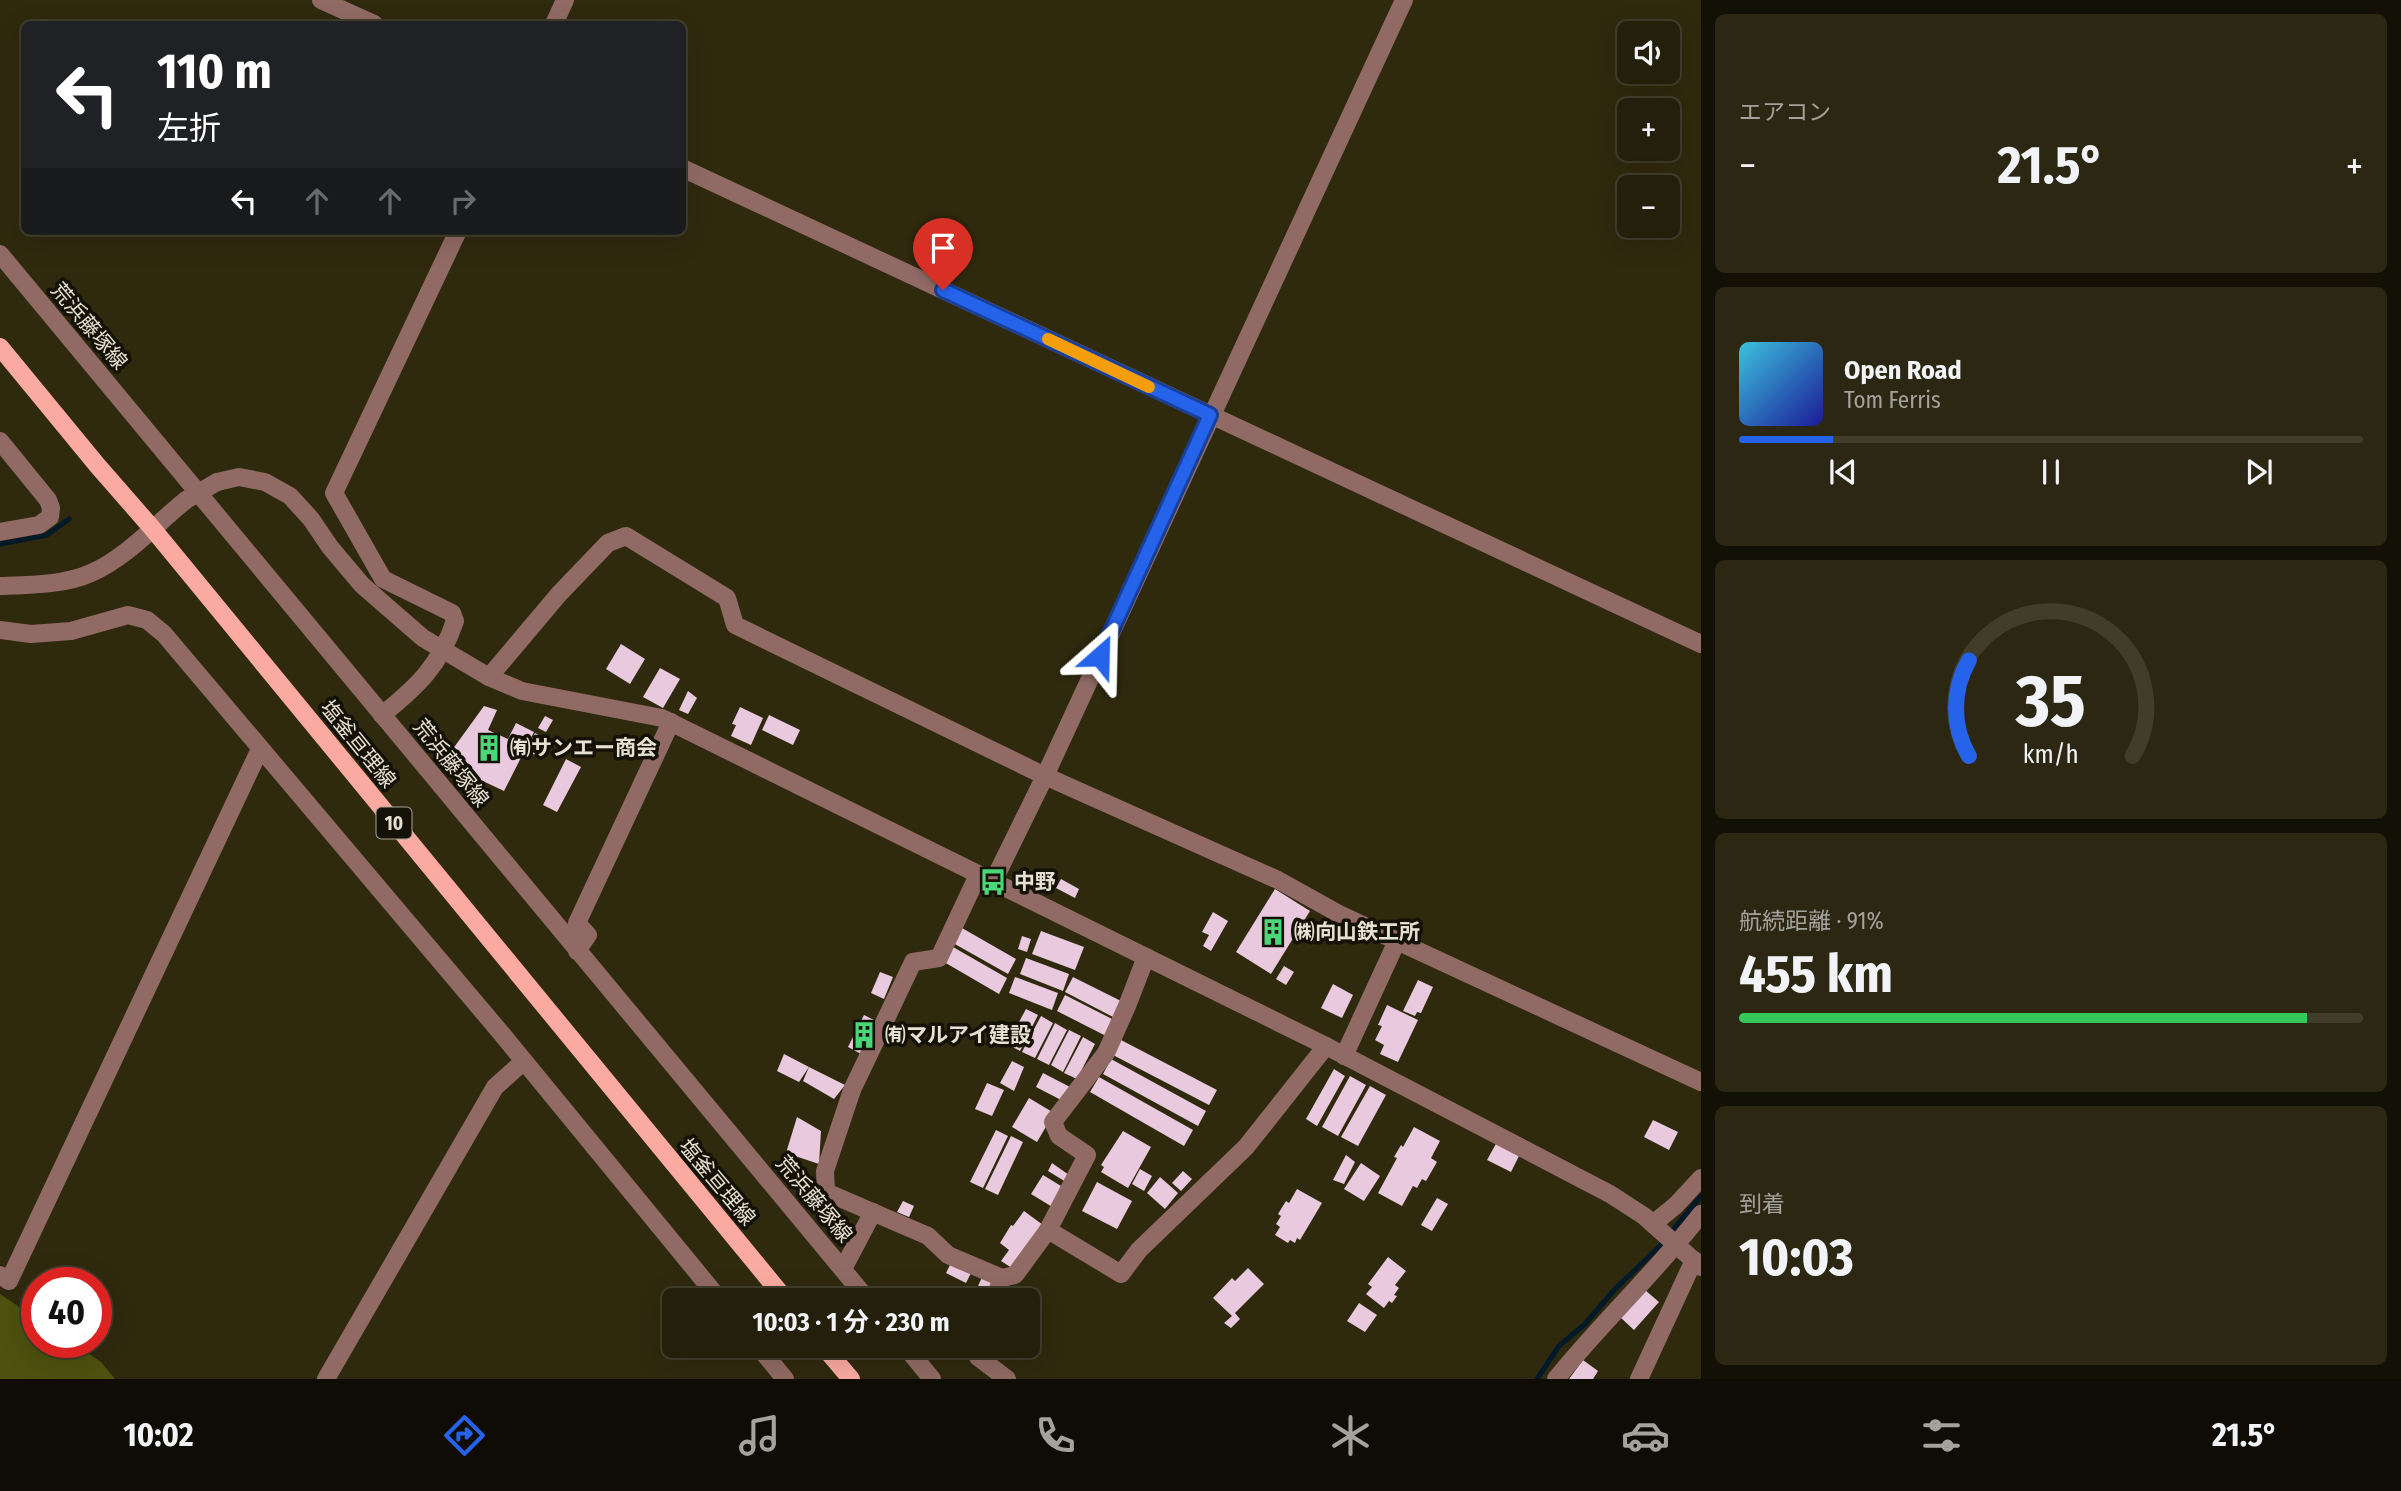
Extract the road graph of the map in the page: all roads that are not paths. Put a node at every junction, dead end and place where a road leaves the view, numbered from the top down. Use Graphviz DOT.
graph roads {
  1 [pos="321,0"];
  2 [pos="565,0"];
  3 [pos="1404,0"];
  4 [pos="367,21"];
  5 [pos="555,21"];
  6 [pos="686,170"];
  7 [pos="456,235"];
  8 [pos="0,254"];
  9 [pos="0,347"];
  10 [pos="1210,415"];
  11 [pos="0,441"];
  12 [pos="152,528"];
  13 [pos="0,532"];
  14 [pos="0,586"];
  15 [pos="0,630"];
  16 [pos="1701,644"];
  17 [pos="444,651"];
  18 [pos="489,677"];
  19 [pos="382,715"];
  20 [pos="671,722"];
  21 [pos="260,749"];
  22 [pos="1045,776"];
  23 [pos="986,878"];
  24 [pos="1397,941"];
  25 [pos="577,951"];
  26 [pos="1146,957"];
  27 [pos="1326,1046"];
  28 [pos="1344,1056"];
  29 [pos="524,1061"];
  30 [pos="1701,1082"];
  31 [pos="1701,1178"];
  32 [pos="873,1212"];
  33 [pos="1701,1214"];
  34 [pos="1048,1230"];
  35 [pos="1665,1235"];
  36 [pos="1697,1263"];
  37 [pos="843,1269"];
  38 [pos="0,1275"];
  39 [pos="1002,1278"];
  40 [pos="710,1288"];
  41 [pos="776,1288"];
  42 [pos="858,1288"];
  43 [pos="998,1288"];
  44 [pos="768,1358"];
  45 [pos="833,1358"];
  46 [pos="915,1358"];
  47 [pos="979,1358"];
  48 [pos="326,1379"];
  49 [pos="785,1379"];
  50 [pos="851,1379"];
  51 [pos="932,1379"];
  52 [pos="1007,1379"];
  53 [pos="1556,1379"];
  54 [pos="1639,1379"];
  1 -- 4 [label="street"];
  2 -- 5 [label="street"];
  3 -- 10 [label="street"];
  6 -- 10 [label="street"];
  7 -- 17 [label="street"];
  8 -- 19 [label="street, 荒浜藤塚線"];
  9 -- 12 [label="main road, 塩釜亘理線 / 10"];
  10 -- 16 [label="street"];
  10 -- 22 [label="street"];
  11 -- 13 [label="street"];
  12 -- 14 [label="street"];
  12 -- 17 [label="street, bridge"];
  12 -- 41 [label="main road, 塩釜亘理線 / 10"];
  15 -- 21 [label="street"];
  17 -- 18 [label="street"];
  17 -- 19 [label="street"];
  18 -- 20 [label="street"];
  18 -- 22 [label="street"];
  19 -- 25 [label="street, 荒浜藤塚線"];
  20 -- 23 [label="street"];
  20 -- 25 [label="street"];
  21 -- 29 [label="street"];
  21 -- 38 [label="street"];
  22 -- 23 [label="street"];
  22 -- 24 [label="street"];
  23 -- 26 [label="street"];
  23 -- 32 [label="street"];
  24 -- 28 [label="street"];
  24 -- 30 [label="street"];
  25 -- 37 [label="street, 荒浜藤塚線"];
  26 -- 27 [label="street"];
  26 -- 34 [label="street"];
  27 -- 28 [label="street"];
  27 -- 34 [label="street"];
  28 -- 35 [label="street"];
  29 -- 40 [label="street"];
  29 -- 48 [label="street"];
  31 -- 35 [label="street"];
  32 -- 37 [label="street"];
  32 -- 39 [label="street"];
  33 -- 35 [label="street"];
  34 -- 39 [label="street"];
  35 -- 36 [label="street"];
  35 -- 53 [label="street"];
  36 -- 54 [label="street"];
  37 -- 42 [label="street, 荒浜藤塚線"];
  39 -- 43 [label="street"];
  44 -- 49 [label="street"];
  45 -- 50 [label="main road"];
  46 -- 51 [label="street"];
  47 -- 52 [label="street"];
}
